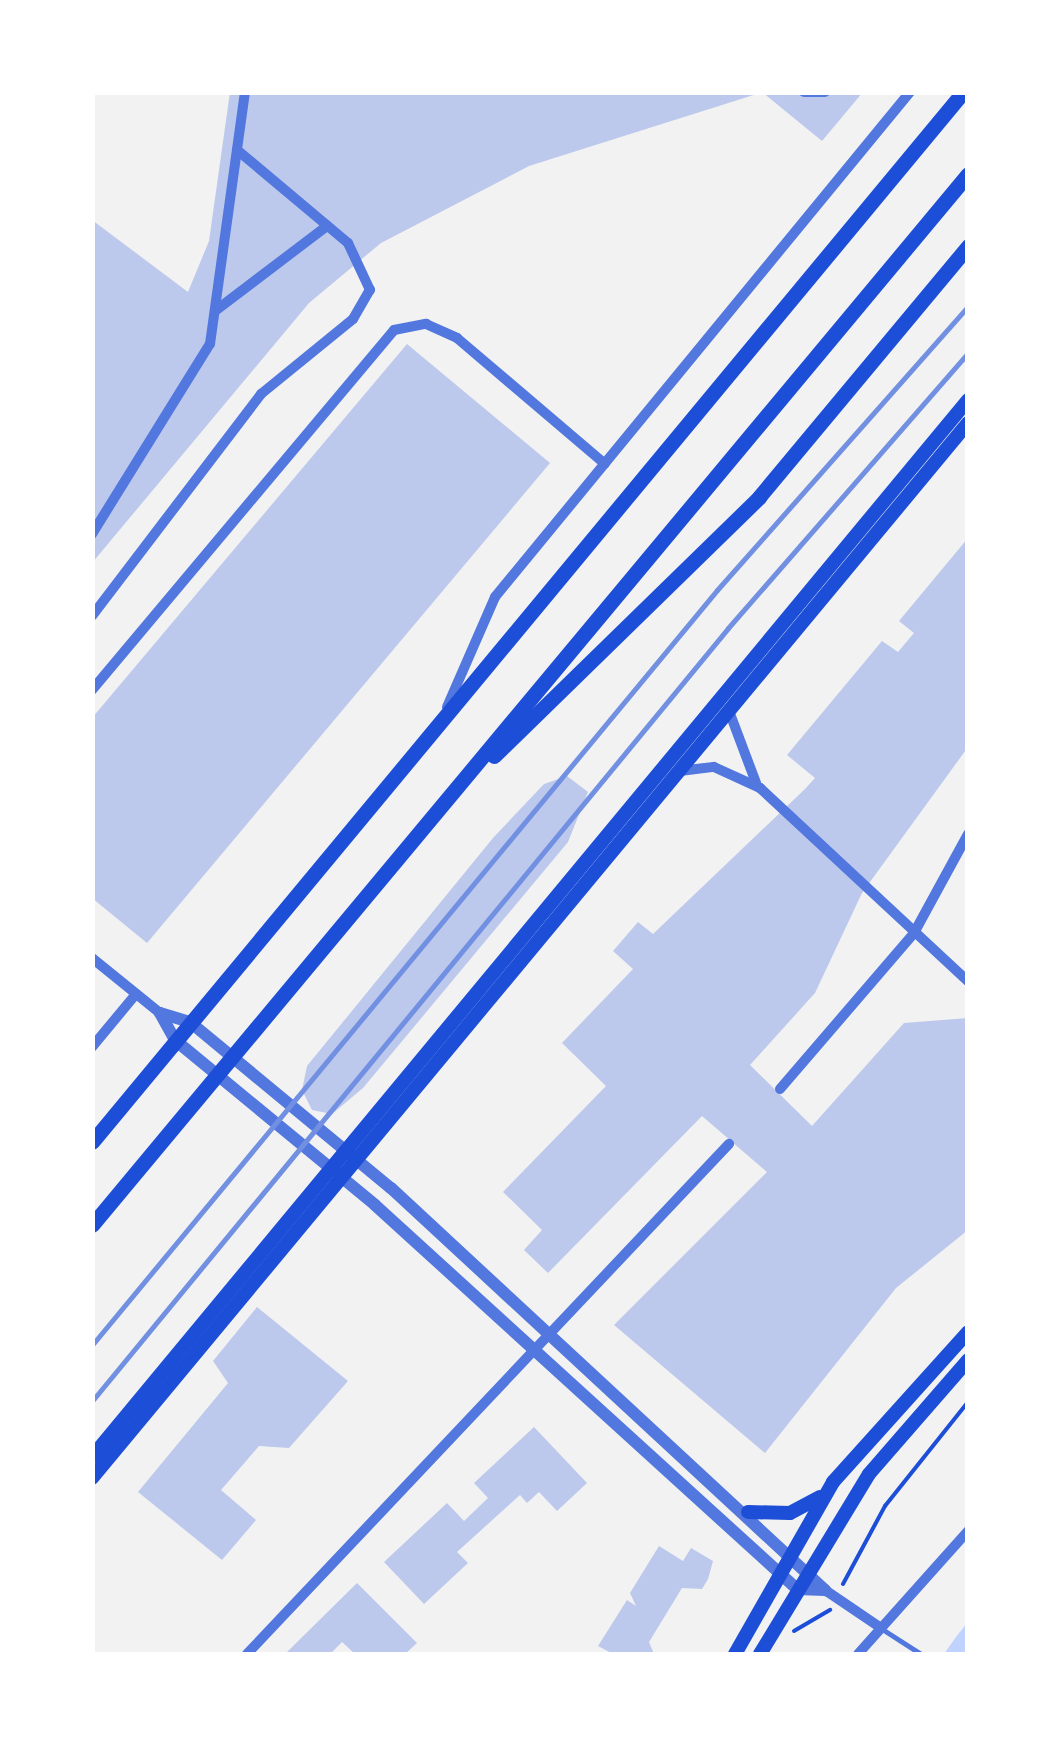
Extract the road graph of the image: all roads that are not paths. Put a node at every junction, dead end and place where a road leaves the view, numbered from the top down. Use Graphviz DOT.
graph roads {
  1 [pos="245,92"];
  2 [pos="804,92"];
  3 [pos="824,92"];
  4 [pos="910,92"];
  5 [pos="963,92"];
  6 [pos="237,150"];
  7 [pos="968,174"];
  8 [pos="327,226"];
  9 [pos="968,246"];
  10 [pos="215,311"];
  11 [pos="968,400"];
  12 [pos="968,423"];
  13 [pos="605,464"];
  14 [pos="92,534"];
  15 [pos="92,616"];
  16 [pos="92,690"];
  17 [pos="729,710"];
  18 [pos="445,714"];
  19 [pos="678,772"];
  20 [pos="760,788"];
  21 [pos="422,830"];
  22 [pos="968,834"];
  23 [pos="914,932"];
  24 [pos="92,958"];
  25 [pos="968,982"];
  26 [pos="136,994"];
  27 [pos="160,1013"];
  28 [pos="190,1022"];
  29 [pos="175,1040"];
  30 [pos="92,1047"];
  31 [pos="233,1057"];
  32 [pos="218,1075"];
  33 [pos="780,1089"];
  34 [pos="92,1142"];
  35 [pos="729,1144"];
  36 [pos="352,1155"];
  37 [pos="336,1173"];
  38 [pos="92,1225"];
  39 [pos="968,1332"];
  40 [pos="552,1333"];
  41 [pos="535,1351"];
  42 [pos="968,1360"];
  43 [pos="92,1457"];
  44 [pos="92,1478"];
  45 [pos="825,1494"];
  46 [pos="748,1512"];
  47 [pos="968,1530"];
  48 [pos="791,1550"];
  49 [pos="810,1567"];
  50 [pos="779,1572"];
  51 [pos="797,1588"];
  52 [pos="825,1590"];
  53 [pos="878,1626"];
  54 [pos="247,1654"];
  55 [pos="735,1654"];
  56 [pos="760,1654"];
  57 [pos="858,1654"];
  58 [pos="922,1654"];
  1 -- 6 [label="street"];
  2 -- 3 [label="street"];
  4 -- 13 [label="street"];
  5 -- 18 [label="main road"];
  6 -- 8 [label="street"];
  6 -- 10 [label="street"];
  7 -- 21 [label="main road"];
  8 -- 10 [label="street"];
  8 -- 15 [label="street"];
  9 -- 21 [label="main road"];
  10 -- 14 [label="street"];
  11 -- 36 [label="main road"];
  12 -- 17 [label="main road"];
  13 -- 16 [label="street"];
  13 -- 18 [label="street"];
  17 -- 19 [label="main road"];
  17 -- 20 [label="street"];
  18 -- 28 [label="main road"];
  19 -- 20 [label="street"];
  19 -- 36 [label="main road"];
  20 -- 23 [label="street"];
  21 -- 31 [label="main road"];
  22 -- 23 [label="street"];
  23 -- 25 [label="street"];
  23 -- 33 [label="street"];
  24 -- 26 [label="street"];
  26 -- 27 [label="street"];
  26 -- 30 [label="street"];
  27 -- 28 [label="street"];
  27 -- 29 [label="street"];
  28 -- 29 [label="main road"];
  28 -- 31 [label="street"];
  29 -- 32 [label="street"];
  29 -- 34 [label="main road"];
  31 -- 32 [label="main road"];
  31 -- 36 [label="street"];
  32 -- 37 [label="street"];
  32 -- 38 [label="main road"];
  35 -- 40 [label="street"];
  36 -- 37 [label="main road"];
  36 -- 40 [label="street"];
  37 -- 41 [label="street"];
  37 -- 43 [label="main road"];
  37 -- 44 [label="main road"];
  39 -- 45 [label="main road"];
  40 -- 41 [label="street"];
  40 -- 46 [label="street"];
  41 -- 50 [label="street"];
  41 -- 54 [label="street"];
  42 -- 49 [label="main road"];
  45 -- 46 [label="main road"];
  45 -- 48 [label="main road"];
  46 -- 48 [label="street"];
  47 -- 53 [label="street"];
  48 -- 49 [label="street"];
  48 -- 50 [label="main road"];
  49 -- 51 [label="main road"];
  49 -- 52 [label="street"];
  50 -- 51 [label="street"];
  50 -- 55 [label="main road"];
  51 -- 52 [label="street"];
  51 -- 56 [label="main road"];
  52 -- 53 [label="street"];
  53 -- 57 [label="street"];
  53 -- 58 [label="lane"];
}
